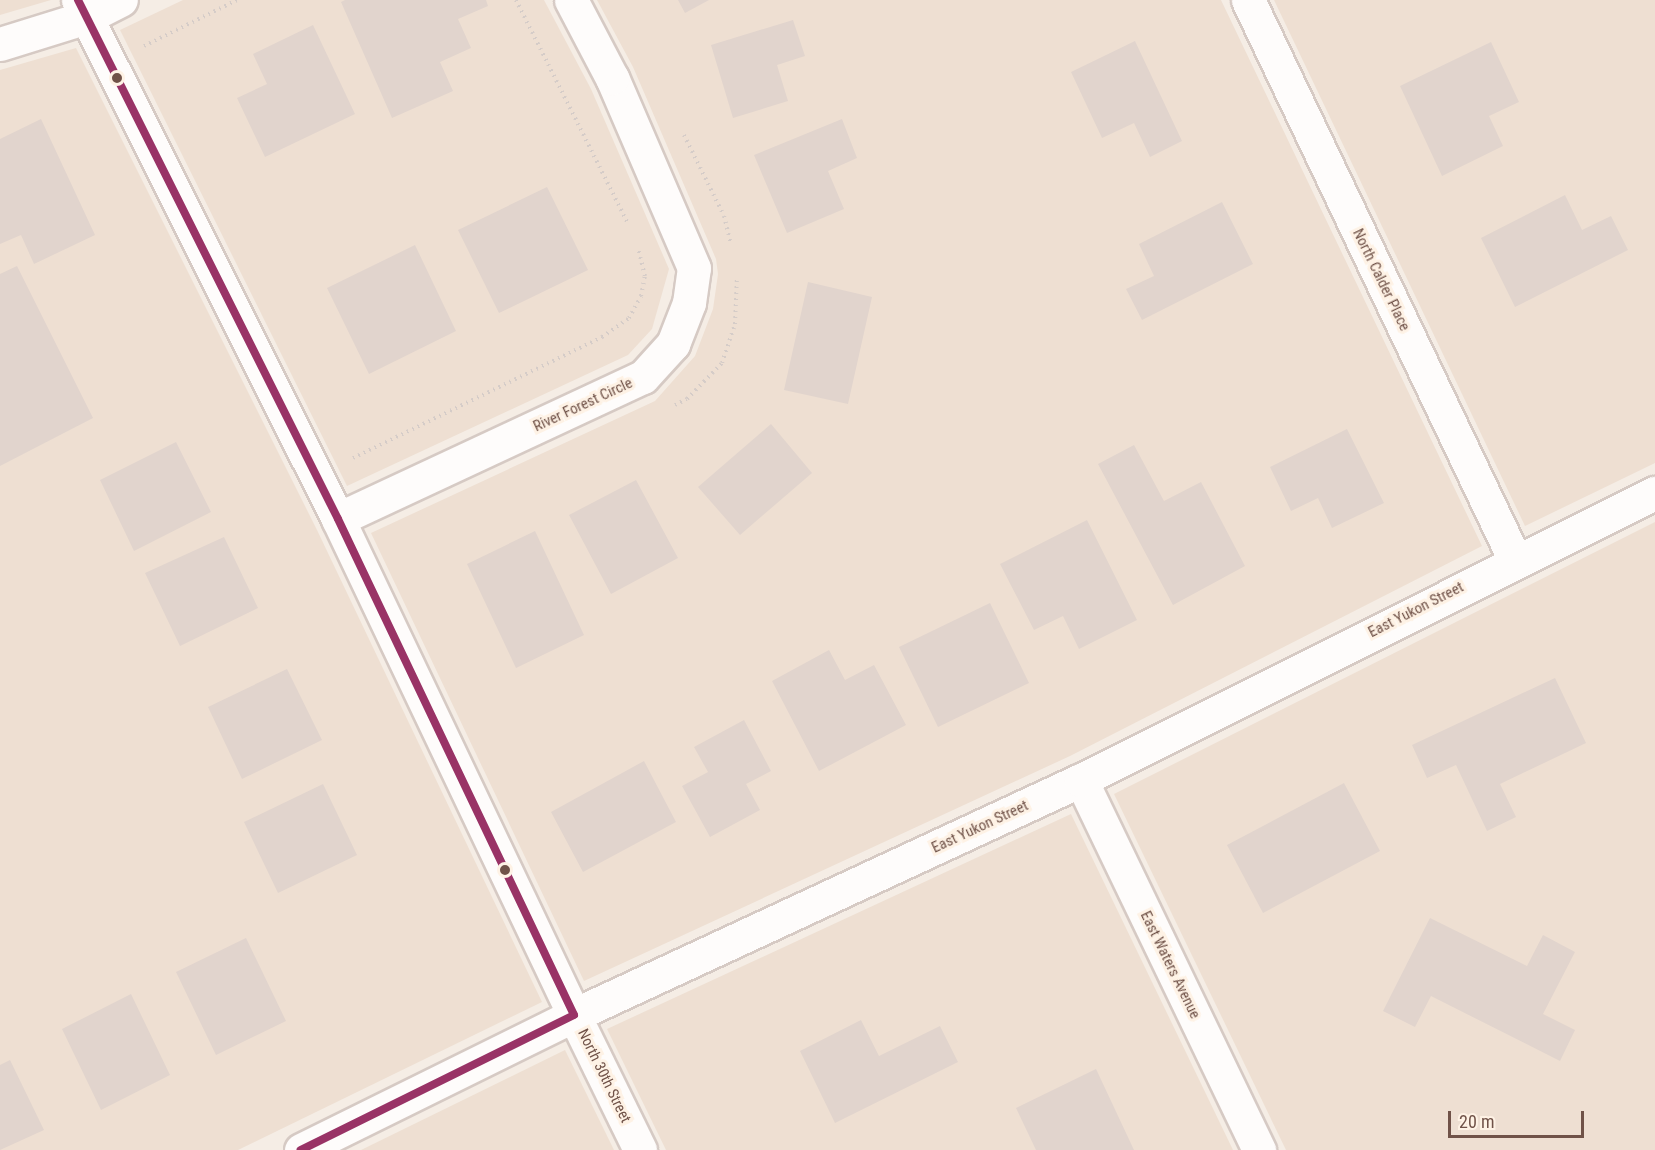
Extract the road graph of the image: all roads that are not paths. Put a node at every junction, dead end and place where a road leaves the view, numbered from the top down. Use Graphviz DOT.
graph roads {
  1 [pos="121,0"];
  2 [pos="571,0"];
  3 [pos="1248,0"];
  4 [pos="82,8"];
  5 [pos="0,44"];
  6 [pos="1655,493"];
  7 [pos="338,519"];
  8 [pos="1515,560"];
  9 [pos="1081,780"];
  10 [pos="574,1016"];
  11 [pos="300,1150"];
  12 [pos="640,1150"];
  13 [pos="1259,1150"];
  1 -- 4 [label="street"];
  2 -- 7 [label="street, River Forest Circle"];
  3 -- 8 [label="street, North Calder Place"];
  4 -- 5 [label="street"];
  4 -- 7 [label="street, North 30th Street"];
  6 -- 8 [label="street, East Yukon Street"];
  7 -- 10 [label="street, North 30th Street"];
  8 -- 9 [label="street, East Yukon Street"];
  9 -- 10 [label="street, East Yukon Street"];
  9 -- 13 [label="street, East Waters Avenue"];
  10 -- 11 [label="street, East Yukon Street"];
  10 -- 12 [label="street, North 30th Street"];
}
